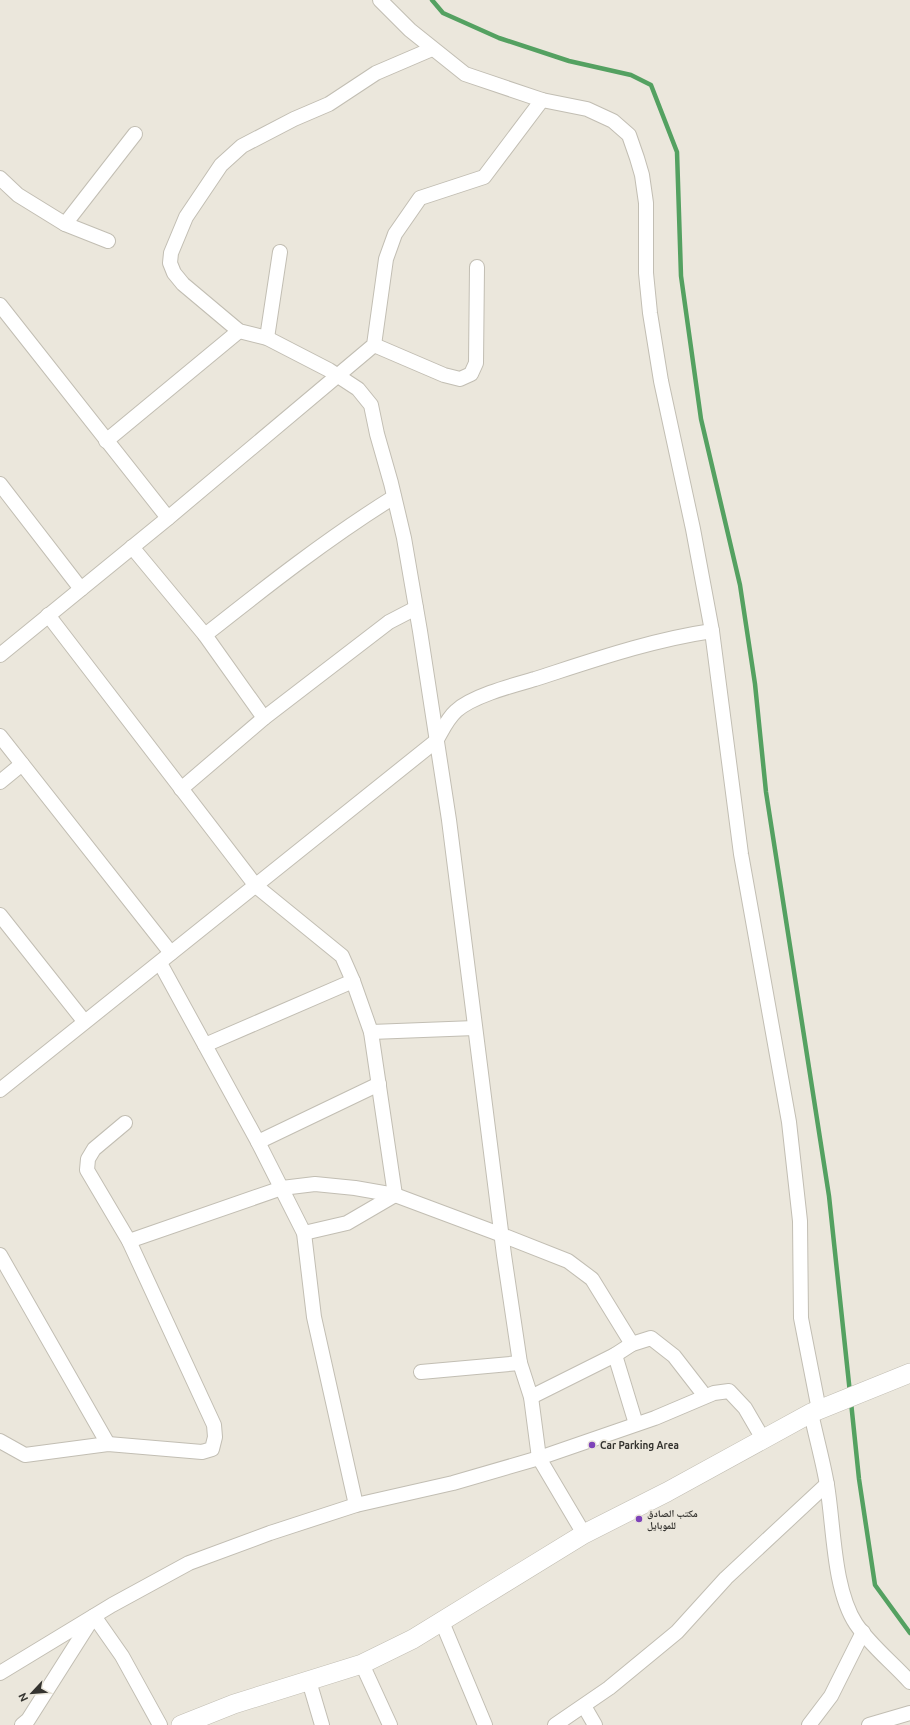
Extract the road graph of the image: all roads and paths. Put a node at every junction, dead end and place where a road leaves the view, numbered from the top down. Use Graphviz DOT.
graph roads {
  1 [pos="380,0"];
  2 [pos="432,49"];
  3 [pos="542,100"];
  4 [pos="135,134"];
  5 [pos="0,178"];
  6 [pos="65,224"];
  7 [pos="108,242"];
  8 [pos="280,252"];
  9 [pos="477,267"];
  10 [pos="0,305"];
  11 [pos="239,331"];
  12 [pos="266,338"];
  13 [pos="374,345"];
  14 [pos="337,376"];
  15 [pos="106,441"];
  16 [pos="0,484"];
  17 [pos="394,497"];
  18 [pos="168,518"];
  19 [pos="132,547"];
  20 [pos="81,589"];
  21 [pos="416,608"];
  22 [pos="48,615"];
  23 [pos="712,631"];
  24 [pos="205,634"];
  25 [pos="0,655"];
  26 [pos="264,718"];
  27 [pos="0,736"];
  28 [pos="436,741"];
  29 [pos="22,764"];
  30 [pos="0,782"];
  31 [pos="181,789"];
  32 [pos="256,886"];
  33 [pos="0,916"];
  34 [pos="171,953"];
  35 [pos="160,963"];
  36 [pos="353,981"];
  37 [pos="84,1021"];
  38 [pos="475,1028"];
  39 [pos="372,1032"];
  40 [pos="205,1045"];
  41 [pos="379,1084"];
  42 [pos="0,1090"];
  43 [pos="125,1123"];
  44 [pos="258,1142"];
  45 [pos="282,1188"];
  46 [pos="395,1195"];
  47 [pos="304,1233"];
  48 [pos="502,1235"];
  49 [pos="129,1241"];
  50 [pos="0,1255"];
  51 [pos="632,1344"];
  52 [pos="615,1355"];
  53 [pos="520,1363"];
  54 [pos="422,1372"];
  55 [pos="910,1374"];
  56 [pos="705,1396"];
  57 [pos="531,1397"];
  58 [pos="822,1409"];
  59 [pos="636,1424"];
  60 [pos="763,1440"];
  61 [pos="0,1441"];
  62 [pos="108,1444"];
  63 [pos="539,1458"];
  64 [pos="827,1484"];
  65 [pos="356,1505"];
  66 [pos="584,1534"];
  67 [pos="94,1616"];
  68 [pos="442,1622"];
  69 [pos="863,1632"];
  70 [pos="362,1664"];
  71 [pos="0,1673"];
  72 [pos="309,1681"];
  73 [pos="910,1682"];
  74 [pos="584,1706"];
  75 [pos="910,1713"];
  76 [pos="22,1725"];
  77 [pos="160,1725"];
  78 [pos="182,1725"];
  79 [pos="322,1725"];
  80 [pos="390,1725"];
  81 [pos="485,1725"];
  82 [pos="555,1725"];
  83 [pos="595,1725"];
  84 [pos="809,1725"];
  85 [pos="869,1725"];
  1 -- 2 [label="street"];
  2 -- 3 [label="street"];
  2 -- 11 [label="street"];
  3 -- 13 [label="street"];
  3 -- 23 [label="street"];
  4 -- 6 [label="street"];
  5 -- 6 [label="street"];
  6 -- 7 [label="street"];
  8 -- 12 [label="street"];
  9 -- 13 [label="street"];
  10 -- 15 [label="street"];
  11 -- 12 [label="street"];
  11 -- 15 [label="street"];
  12 -- 14 [label="street"];
  13 -- 14 [label="street"];
  14 -- 17 [label="street"];
  14 -- 18 [label="street"];
  15 -- 18 [label="street"];
  16 -- 20 [label="street"];
  17 -- 21 [label="street"];
  17 -- 24 [label="street"];
  18 -- 19 [label="street"];
  19 -- 20 [label="street"];
  19 -- 24 [label="street"];
  20 -- 22 [label="street"];
  21 -- 26 [label="street"];
  21 -- 28 [label="street"];
  22 -- 25 [label="street"];
  22 -- 31 [label="street"];
  23 -- 28 [label="street"];
  23 -- 58 [label="street"];
  24 -- 26 [label="street"];
  26 -- 31 [label="street"];
  27 -- 29 [label="street"];
  28 -- 32 [label="street"];
  28 -- 38 [label="street"];
  29 -- 30 [label="street"];
  29 -- 34 [label="street"];
  31 -- 32 [label="street"];
  32 -- 34 [label="street"];
  32 -- 36 [label="street"];
  33 -- 37 [label="street"];
  34 -- 35 [label="street"];
  35 -- 37 [label="street"];
  35 -- 40 [label="street"];
  36 -- 39 [label="street"];
  36 -- 40 [label="street"];
  37 -- 42 [label="street"];
  38 -- 39 [label="street"];
  38 -- 48 [label="street"];
  39 -- 41 [label="street"];
  40 -- 44 [label="street"];
  41 -- 44 [label="street"];
  41 -- 46 [label="street"];
  43 -- 49 [label="street"];
  44 -- 45 [label="street"];
  45 -- 46 [label="street"];
  45 -- 47 [label="street"];
  45 -- 49 [label="street"];
  46 -- 47 [label="street"];
  46 -- 48 [label="street"];
  47 -- 65 [label="street"];
  48 -- 51 [label="street"];
  48 -- 53 [label="street"];
  49 -- 62 [label="street"];
  50 -- 62 [label="street"];
  51 -- 52 [label="street"];
  51 -- 56 [label="street"];
  52 -- 57 [label="street"];
  52 -- 59 [label="street"];
  53 -- 54 [label="street"];
  53 -- 57 [label="street"];
  55 -- 58 [label="street"];
  56 -- 59 [label="street"];
  56 -- 60 [label="street"];
  57 -- 63 [label="street"];
  58 -- 60 [label="street"];
  58 -- 64 [label="street"];
  59 -- 63 [label="street"];
  60 -- 66 [label="street"];
  61 -- 62 [label="street"];
  63 -- 65 [label="street"];
  63 -- 66 [label="street"];
  64 -- 69 [label="street"];
  64 -- 74 [label="street"];
  65 -- 67 [label="street"];
  66 -- 68 [label="street"];
  67 -- 71 [label="street"];
  67 -- 76 [label="street"];
  67 -- 77 [label="street"];
  68 -- 70 [label="street"];
  68 -- 81 [label="street"];
  69 -- 73 [label="street"];
  69 -- 84 [label="street"];
  70 -- 72 [label="street"];
  70 -- 80 [label="street"];
  72 -- 78 [label="street"];
  72 -- 79 [label="street"];
  74 -- 82 [label="street"];
  74 -- 83 [label="street"];
  75 -- 85 [label="street"];
}
